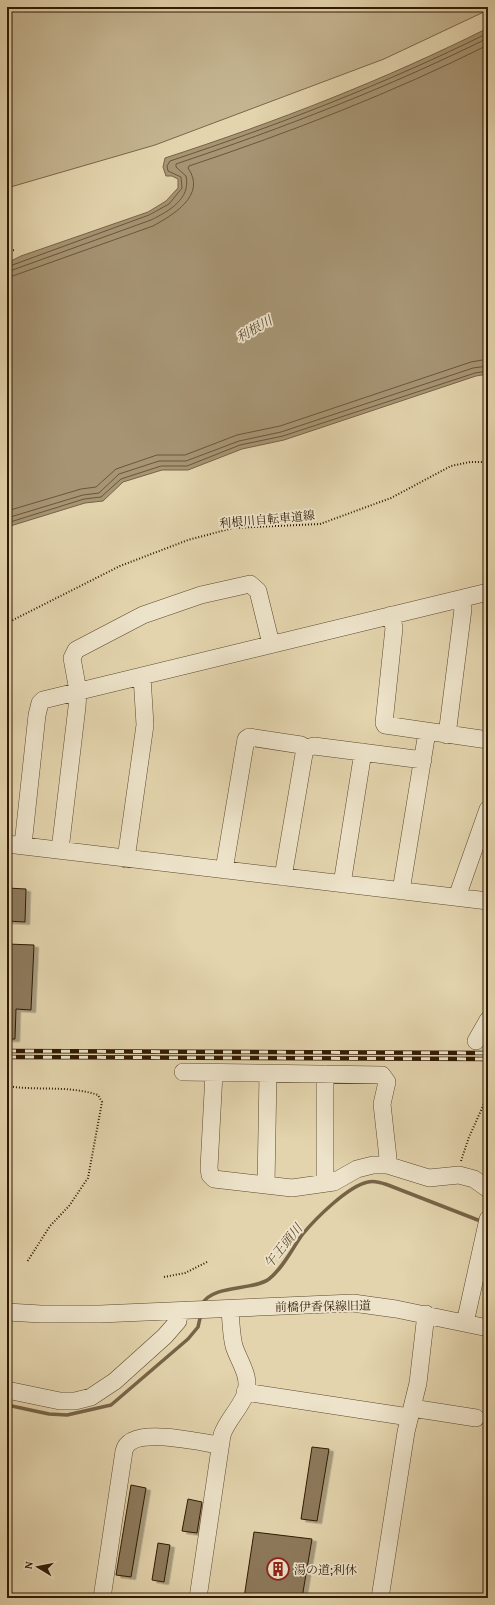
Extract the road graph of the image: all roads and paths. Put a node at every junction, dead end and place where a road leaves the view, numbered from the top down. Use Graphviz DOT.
graph roads {
  1 [pos="15,250"];
  2 [pos="7,251"];
  3 [pos="488,462"];
  4 [pos="488,592"];
  5 [pos="459,599"];
  6 [pos="391,615"];
  7 [pos="7,623"];
  8 [pos="271,644"];
  9 [pos="142,676"];
  10 [pos="78,691"];
  11 [pos="427,732"];
  12 [pos="447,735"];
  13 [pos="488,740"];
  14 [pos="306,748"];
  15 [pos="363,752"];
  16 [pos="423,760"];
  17 [pos="488,809"];
  18 [pos="15,844"];
  19 [pos="60,850"];
  20 [pos="126,859"];
  21 [pos="224,870"];
  22 [pos="282,877"];
  23 [pos="342,884"];
  24 [pos="401,890"];
  25 [pos="456,897"];
  26 [pos="488,901"];
  27 [pos="488,1020"];
  28 [pos="476,1041"];
  29 [pos="183,1072"];
  30 [pos="214,1073"];
  31 [pos="268,1074"];
  32 [pos="324,1074"];
  33 [pos="7,1086"];
  34 [pos="488,1095"];
  35 [pos="461,1163"];
  36 [pos="387,1166"];
  37 [pos="325,1183"];
  38 [pos="266,1185"];
  39 [pos="488,1189"];
  40 [pos="488,1219"];
  41 [pos="27,1262"];
  42 [pos="207,1262"];
  43 [pos="164,1277"];
  44 [pos="230,1309"];
  45 [pos="192,1310"];
  46 [pos="7,1312"];
  47 [pos="426,1314"];
  48 [pos="465,1323"];
  49 [pos="488,1328"];
  50 [pos="7,1390"];
  51 [pos="245,1392"];
  52 [pos="411,1413"];
  53 [pos="476,1418"];
  54 [pos="220,1445"];
  55 [pos="102,1598"];
  56 [pos="198,1598"];
  57 [pos="380,1598"];
  1 -- 2 [label="path"];
  3 -- 7 [label="path, 利根川自転車道線"];
  4 -- 5 [label="street"];
  5 -- 6 [label="street"];
  5 -- 12 [label="street"];
  6 -- 8 [label="street"];
  6 -- 11 [label="street"];
  8 -- 9 [label="street"];
  8 -- 10 [label="street"];
  9 -- 10 [label="street"];
  9 -- 20 [label="street"];
  10 -- 18 [label="street"];
  10 -- 19 [label="street"];
  11 -- 12 [label="street"];
  11 -- 16 [label="street"];
  12 -- 13 [label="street"];
  14 -- 15 [label="street"];
  14 -- 21 [label="street"];
  14 -- 22 [label="street"];
  15 -- 16 [label="street"];
  15 -- 23 [label="street"];
  16 -- 24 [label="street"];
  17 -- 25 [label="street"];
  18 -- 19 [label="street"];
  19 -- 20 [label="street"];
  20 -- 21 [label="street"];
  21 -- 22 [label="street"];
  22 -- 23 [label="street"];
  23 -- 24 [label="street"];
  24 -- 25 [label="street"];
  25 -- 26 [label="street"];
  27 -- 28 [label="street"];
  29 -- 30 [label="street"];
  30 -- 31 [label="street"];
  30 -- 38 [label="street"];
  31 -- 32 [label="street"];
  31 -- 38 [label="street"];
  32 -- 36 [label="street"];
  32 -- 37 [label="street"];
  33 -- 41 [label="path"];
  34 -- 35 [label="path"];
  36 -- 37 [label="street"];
  36 -- 39 [label="street"];
  37 -- 38 [label="street"];
  40 -- 48 [label="street"];
  42 -- 43 [label="path"];
  44 -- 45 [label="street, 前橋伊香保線旧道"];
  44 -- 47 [label="street, 前橋伊香保線旧道"];
  44 -- 51 [label="street"];
  45 -- 46 [label="street, 前橋伊香保線旧道"];
  45 -- 50 [label="street"];
  47 -- 48 [label="street, 前橋伊香保線旧道"];
  47 -- 52 [label="street"];
  48 -- 49 [label="street, 前橋伊香保線旧道"];
  51 -- 52 [label="street"];
  51 -- 54 [label="street"];
  52 -- 53 [label="street"];
  52 -- 57 [label="street"];
  54 -- 55 [label="street"];
  54 -- 56 [label="street"];
}
